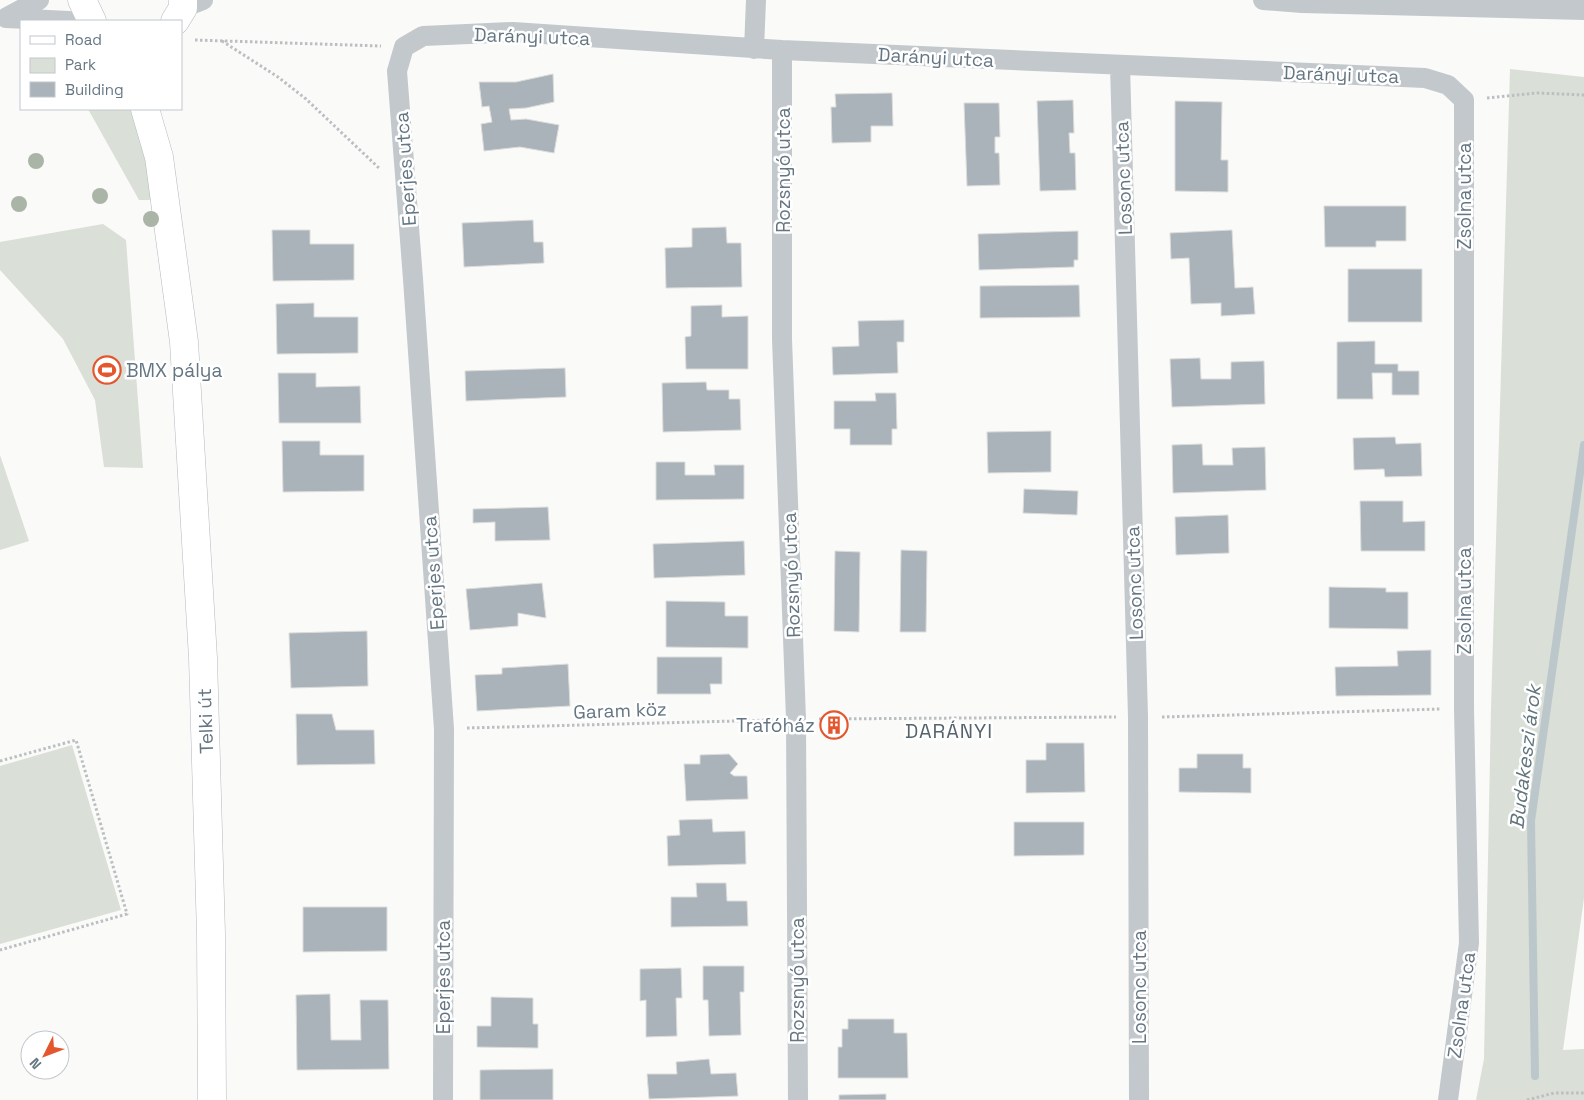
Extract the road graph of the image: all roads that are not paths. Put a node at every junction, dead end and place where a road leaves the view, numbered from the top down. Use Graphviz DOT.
graph roads {
  1 [pos="39,0"];
  2 [pos="82,0"];
  3 [pos="756,0"];
  4 [pos="1263,0"];
  5 [pos="1302,1"];
  6 [pos="1584,10"];
  7 [pos="3,19"];
  8 [pos="36,20"];
  9 [pos="92,20"];
  10 [pos="404,47"];
  11 [pos="754,48"];
  12 [pos="782,50"];
  13 [pos="1120,65"];
  14 [pos="1464,100"];
  15 [pos="145,110"];
  16 [pos="162,110"];
  17 [pos="159,157"];
  18 [pos="212,1100"];
  19 [pos="443,1100"];
  20 [pos="798,1100"];
  21 [pos="1139,1100"];
  22 [pos="1448,1100"];
  1 -- 7 [label="street"];
  2 -- 9 [label="main road"];
  3 -- 11 [label="street"];
  4 -- 5 [label="street"];
  5 -- 6 [label="street"];
  7 -- 8 [label="street"];
  10 -- 11 [label="street, Darányi utca"];
  10 -- 19 [label="street, Eperjes utca"];
  11 -- 12 [label="street, Darányi utca"];
  12 -- 13 [label="street, Darányi utca"];
  12 -- 20 [label="street, Rozsnyó utca"];
  13 -- 14 [label="street, Darányi utca"];
  13 -- 21 [label="street, Losonc utca"];
  14 -- 22 [label="street, Zsolna utca"];
  15 -- 17 [label="main road"];
  16 -- 17 [label="main road"];
  17 -- 18 [label="main road, Telki út"];
}
